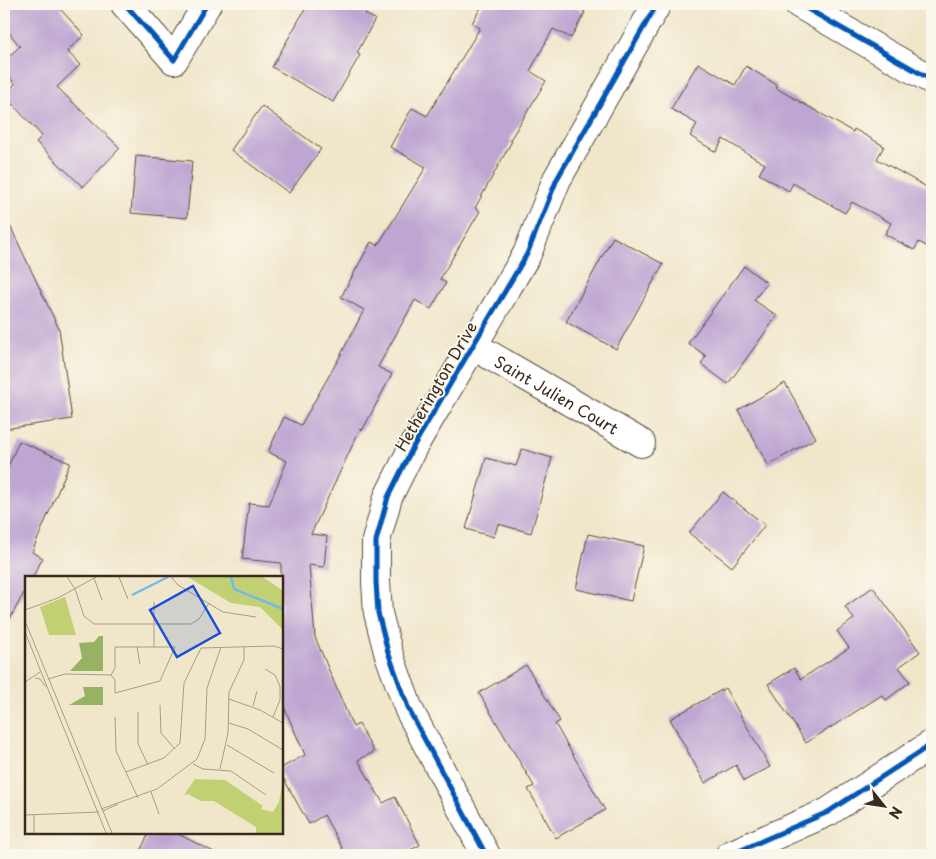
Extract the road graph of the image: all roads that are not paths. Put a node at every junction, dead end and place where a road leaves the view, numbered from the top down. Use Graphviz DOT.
graph roads {
  1 [pos="126,4"];
  2 [pos="207,4"];
  3 [pos="657,4"];
  4 [pos="799,4"];
  5 [pos="932,80"];
  6 [pos="472,345"];
  7 [pos="641,443"];
  8 [pos="932,744"];
  9 [pos="486,855"];
  10 [pos="730,855"];
  1 -- 2 [label="street"];
  3 -- 6 [label="street, Hetherington Drive"];
  4 -- 5 [label="street"];
  6 -- 7 [label="street, Saint Julien Court"];
  6 -- 9 [label="street, Hetherington Drive"];
  8 -- 10 [label="street"];
}
